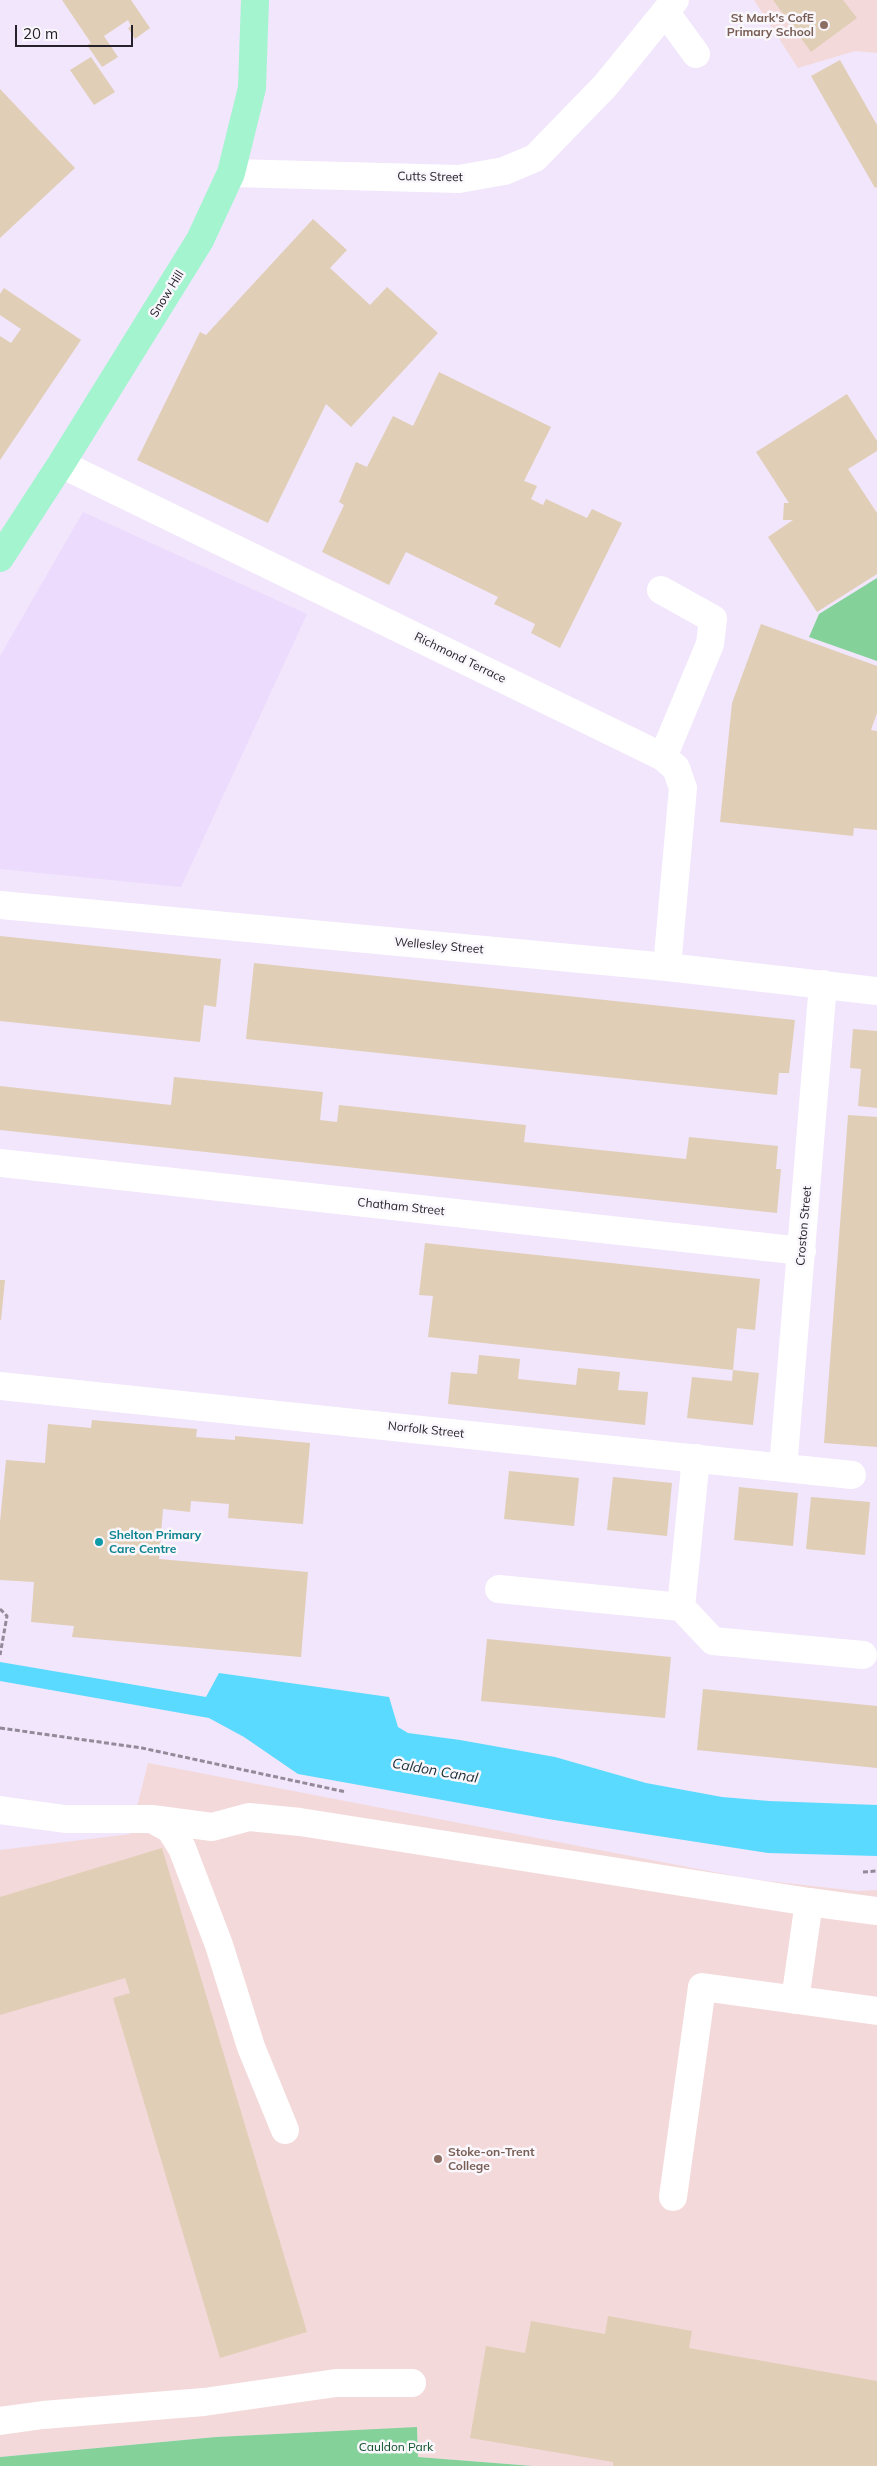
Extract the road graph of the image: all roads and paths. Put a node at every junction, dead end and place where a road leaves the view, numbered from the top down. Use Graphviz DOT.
graph roads {
  1 [pos="254,0"];
  2 [pos="671,7"];
  3 [pos="696,54"];
  4 [pos="231,173"];
  5 [pos="62,464"];
  6 [pos="0,558"];
  7 [pos="661,590"];
  8 [pos="663,757"];
  9 [pos="0,905"];
  10 [pos="666,967"];
  11 [pos="823,984"];
  12 [pos="877,991"];
  13 [pos="0,1164"];
  14 [pos="802,1252"];
  15 [pos="0,1386"];
  16 [pos="696,1458"];
  17 [pos="783,1468"];
  18 [pos="852,1475"];
  19 [pos="499,1589"];
  20 [pos="681,1607"];
  21 [pos="0,1608"];
  22 [pos="0,1655"];
  23 [pos="863,1655"];
  24 [pos="0,1810"];
  25 [pos="152,1819"];
  26 [pos="809,1902"];
  27 [pos="877,1911"];
  28 [pos="795,2000"];
  29 [pos="877,2011"];
  30 [pos="285,2130"];
  31 [pos="673,2197"];
  32 [pos="412,2383"];
  33 [pos="0,2421"];
  1 -- 4 [label="main road, Snow Hill"];
  2 -- 3 [label="street"];
  2 -- 4 [label="street, Cutts Street"];
  4 -- 5 [label="main road, Snow Hill"];
  5 -- 6 [label="main road, Snow Hill"];
  5 -- 8 [label="street, Richmond Terrace"];
  7 -- 8 [label="street"];
  8 -- 10 [label="street, Richmond Terrace"];
  9 -- 10 [label="street, Wellesley Street"];
  10 -- 11 [label="street, Wellesley Street"];
  11 -- 12 [label="street, Wellesley Street"];
  11 -- 14 [label="street, Croston Street"];
  13 -- 14 [label="street, Chatham Street"];
  14 -- 17 [label="street, Croston Street"];
  15 -- 16 [label="street, Norfolk Street"];
  16 -- 17 [label="street, Norfolk Street"];
  16 -- 20 [label="street"];
  17 -- 18 [label="street, Norfolk Street"];
  19 -- 20 [label="street"];
  20 -- 23 [label="street"];
  21 -- 22 [label="path"];
  24 -- 25 [label="street"];
  25 -- 26 [label="street"];
  25 -- 30 [label="street"];
  26 -- 27 [label="street"];
  26 -- 28 [label="street"];
  28 -- 29 [label="street"];
  28 -- 31 [label="street"];
  32 -- 33 [label="street"];
}
